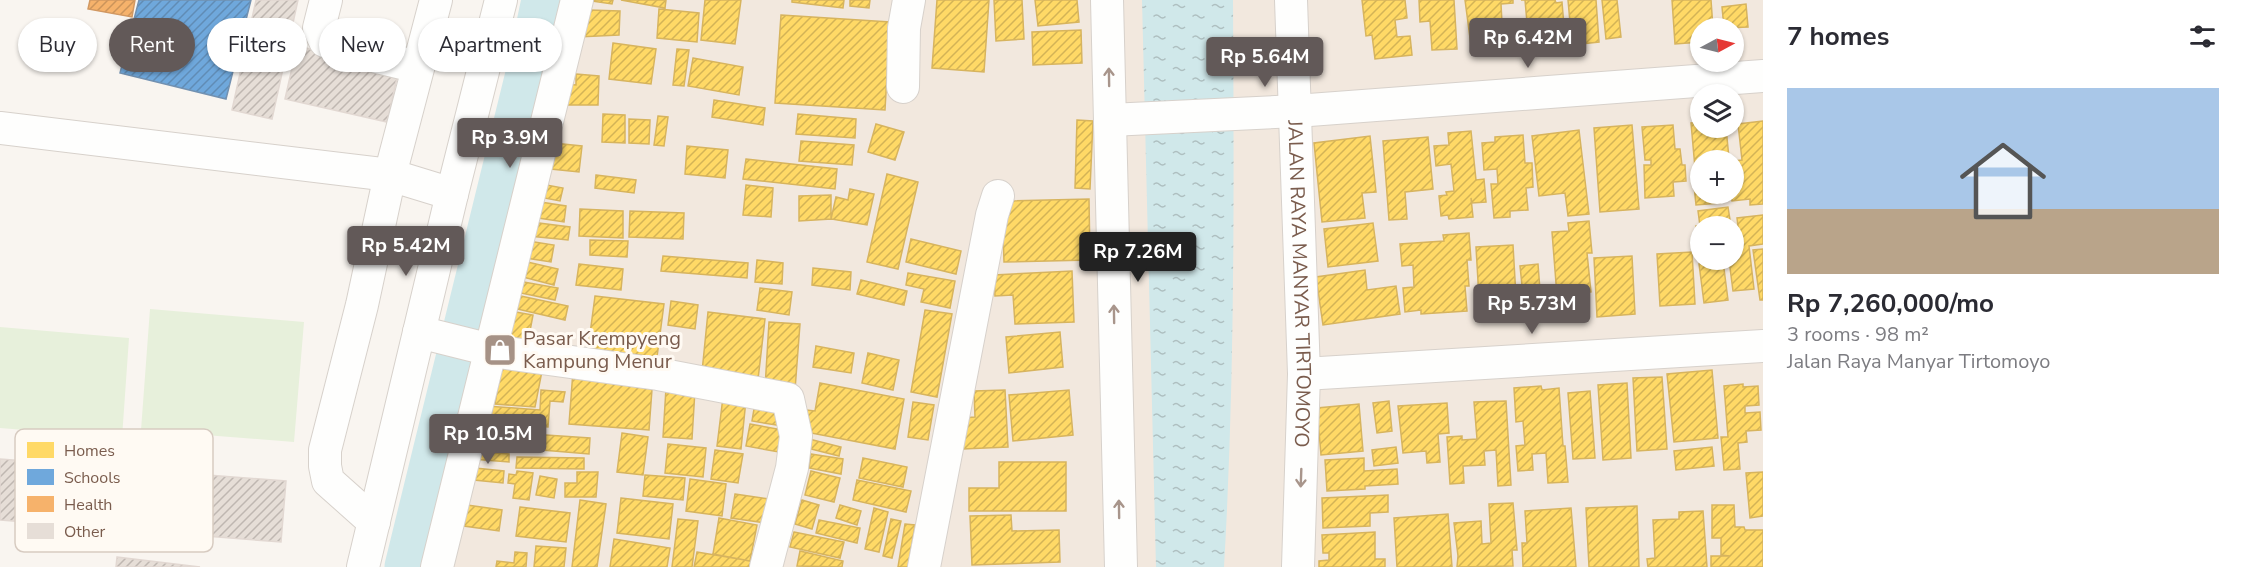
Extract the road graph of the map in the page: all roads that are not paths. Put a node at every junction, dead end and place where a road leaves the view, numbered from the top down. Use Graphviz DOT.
graph roads {
  1 [pos="326,0"];
  2 [pos="436,0"];
  3 [pos="501,0"];
  4 [pos="577,0"];
  5 [pos="909,0"];
  6 [pos="1107,0"];
  7 [pos="1291,0"];
  8 [pos="431,18"];
  9 [pos="418,67"];
  10 [pos="1763,76"];
  11 [pos="903,87"];
  12 [pos="1296,111"];
  13 [pos="1125,119"];
  14 [pos="0,128"];
  15 [pos="390,175"];
  16 [pos="452,194"];
  17 [pos="998,196"];
  18 [pos="418,332"];
  19 [pos="1763,346"];
  20 [pos="476,347"];
  21 [pos="1304,374"];
  22 [pos="374,522"];
  23 [pos="363,567"];
  24 [pos="437,567"];
  25 [pos="766,567"];
  26 [pos="924,567"];
  27 [pos="1121,567"];
  28 [pos="1298,567"];
  1 -- 9 [label="street"];
  2 -- 8 [label="street"];
  3 -- 16 [label="street"];
  4 -- 20 [label="street"];
  5 -- 11 [label="street"];
  13 -- 6 [label="street, one-way"];
  7 -- 12 [label="street, JALAN RAYA MANYAR TIRTOMOYO"];
  9 -- 15 [label="street"];
  10 -- 12 [label="street"];
  12 -- 13 [label="street"];
  12 -- 21 [label="street, JALAN RAYA MANYAR TIRTOMOYO"];
  27 -- 13 [label="street, one-way"];
  14 -- 15 [label="street"];
  15 -- 16 [label="street"];
  15 -- 22 [label="street"];
  16 -- 18 [label="street"];
  17 -- 26 [label="street"];
  18 -- 20 [label="street"];
  18 -- 22 [label="street"];
  19 -- 21 [label="street"];
  20 -- 24 [label="street"];
  20 -- 25 [label="street"];
  21 -- 28 [label="street, JALAN RAYA MANYAR TIRTOMOYO, one-way"];
  22 -- 23 [label="street"];
}
